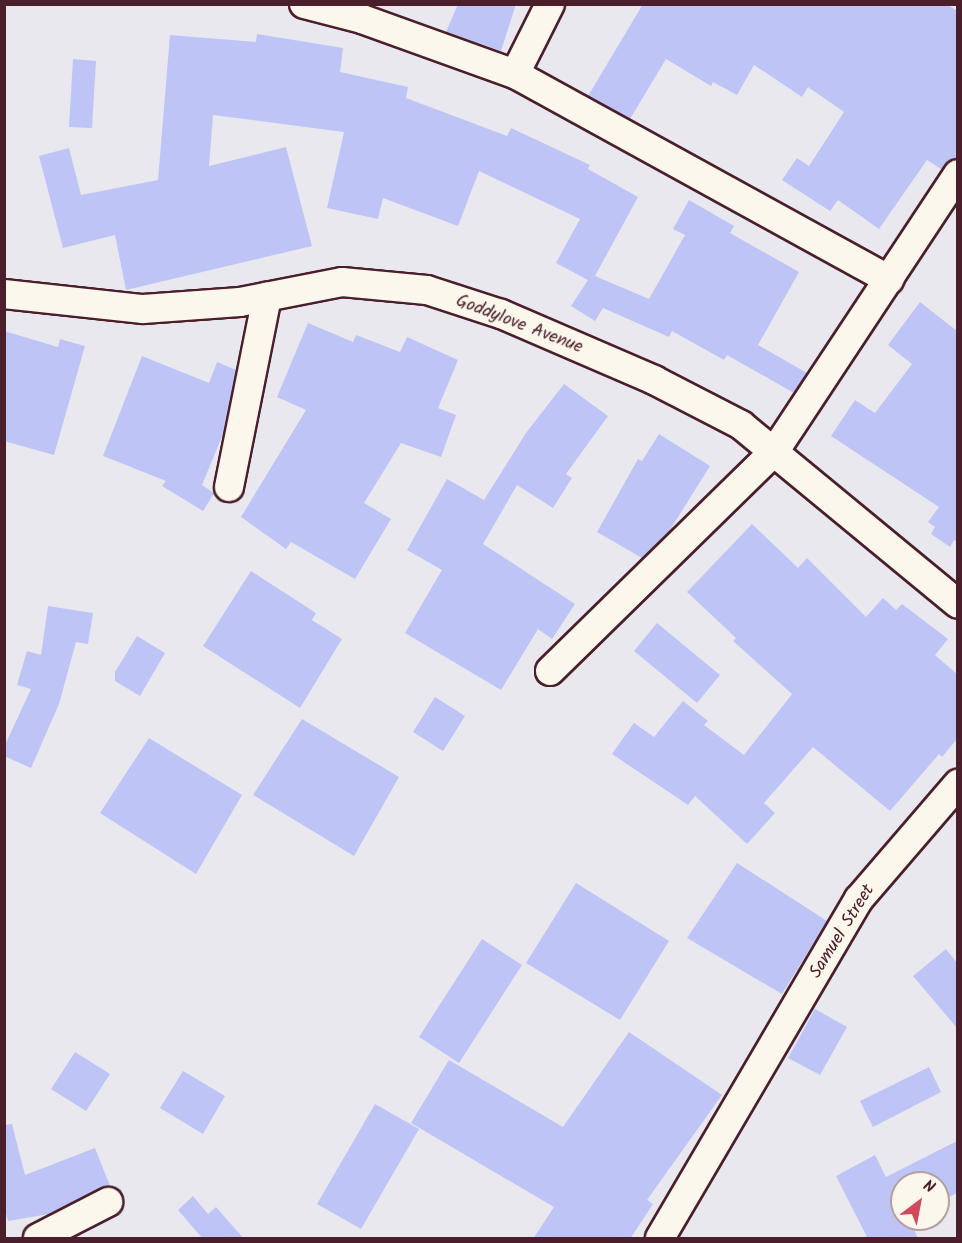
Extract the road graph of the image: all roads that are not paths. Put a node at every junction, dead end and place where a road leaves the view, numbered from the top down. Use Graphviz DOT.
graph roads {
  1 [pos="304,4"];
  2 [pos="550,4"];
  3 [pos="515,74"];
  4 [pos="957,174"];
  5 [pos="889,280"];
  6 [pos="4,294"];
  7 [pos="267,297"];
  8 [pos="774,452"];
  9 [pos="229,487"];
  10 [pos="957,604"];
  11 [pos="550,671"];
  12 [pos="957,784"];
  13 [pos="108,1202"];
  14 [pos="38,1239"];
  15 [pos="660,1239"];
  1 -- 3 [label="street"];
  2 -- 3 [label="street"];
  3 -- 5 [label="street"];
  4 -- 5 [label="street"];
  5 -- 8 [label="street"];
  6 -- 7 [label="street, Goddylove Avenue"];
  7 -- 8 [label="street, Goddylove Avenue"];
  7 -- 9 [label="street"];
  8 -- 10 [label="street, Goddylove Avenue"];
  8 -- 11 [label="street"];
  12 -- 15 [label="street, Samuel Street"];
  13 -- 14 [label="street"];
}
